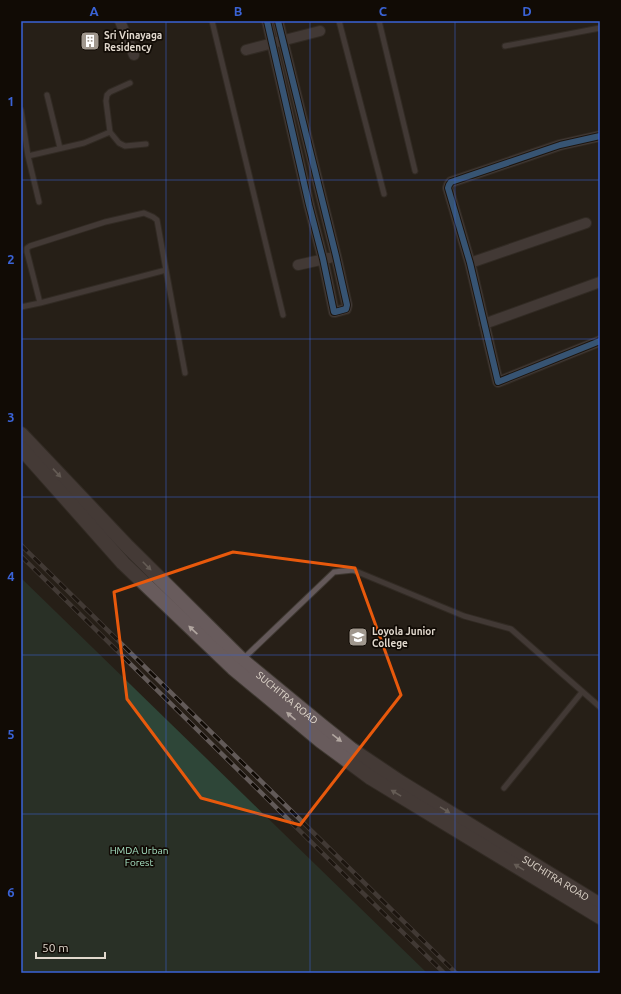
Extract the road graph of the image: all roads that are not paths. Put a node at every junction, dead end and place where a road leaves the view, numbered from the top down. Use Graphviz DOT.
graph roads {
  1 [pos="120,21"];
  2 [pos="212,21"];
  3 [pos="267,21"];
  4 [pos="278,21"];
  5 [pos="339,21"];
  6 [pos="379,21"];
  7 [pos="600,28"];
  8 [pos="320,32"];
  9 [pos="282,41"];
  10 [pos="272,43"];
  11 [pos="505,46"];
  12 [pos="246,50"];
  13 [pos="134,55"];
  14 [pos="130,84"];
  15 [pos="46,95"];
  16 [pos="21,110"];
  17 [pos="110,132"];
  18 [pos="600,136"];
  19 [pos="146,144"];
  20 [pos="60,148"];
  21 [pos="28,156"];
  22 [pos="415,171"];
  23 [pos="384,194"];
  24 [pos="39,202"];
  25 [pos="322,202"];
  26 [pos="309,205"];
  27 [pos="586,223"];
  28 [pos="336,256"];
  29 [pos="323,259"];
  30 [pos="470,263"];
  31 [pos="298,265"];
  32 [pos="166,270"];
  33 [pos="600,282"];
  34 [pos="40,303"];
  35 [pos="21,307"];
  36 [pos="282,315"];
  37 [pos="484,324"];
  38 [pos="600,342"];
  39 [pos="185,373"];
  40 [pos="21,434"];
  41 [pos="21,448"];
  42 [pos="81,506"];
  43 [pos="242,660"];
  44 [pos="582,692"];
  45 [pos="600,707"];
  46 [pos="504,788"];
  47 [pos="600,905"];
  48 [pos="600,917"];
  1 -- 13 [label="street"];
  2 -- 36 [label="lane"];
  3 -- 10 [label="street"];
  4 -- 9 [label="street"];
  5 -- 23 [label="lane"];
  6 -- 22 [label="lane"];
  7 -- 11 [label="lane"];
  8 -- 9 [label="street"];
  9 -- 10 [label="street"];
  9 -- 25 [label="street"];
  10 -- 12 [label="street"];
  10 -- 26 [label="street"];
  14 -- 17 [label="lane"];
  15 -- 20 [label="lane"];
  16 -- 21 [label="lane"];
  17 -- 19 [label="lane"];
  17 -- 20 [label="lane"];
  18 -- 30 [label="street"];
  20 -- 21 [label="lane"];
  21 -- 24 [label="lane"];
  25 -- 26 [label="street"];
  25 -- 28 [label="street"];
  26 -- 29 [label="street"];
  27 -- 30 [label="street"];
  28 -- 29 [label="street"];
  28 -- 29 [label="street"];
  29 -- 31 [label="street"];
  30 -- 37 [label="street"];
  32 -- 34 [label="lane"];
  32 -- 34 [label="lane"];
  32 -- 39 [label="lane"];
  33 -- 37 [label="street"];
  34 -- 35 [label="lane"];
  37 -- 38 [label="street"];
  40 -- 42 [label="main road, SUCHITRA ROAD, one-way"];
  41 -- 42 [label="main road, SUCHITRA ROAD"];
  42 -- 43 [label="main road, SUCHITRA ROAD, one-way"];
  48 -- 42 [label="main road, SUCHITRA ROAD, one-way"];
  43 -- 44 [label="lane"];
  43 -- 47 [label="main road, SUCHITRA ROAD, one-way"];
  44 -- 45 [label="lane"];
  44 -- 46 [label="lane"];
}
